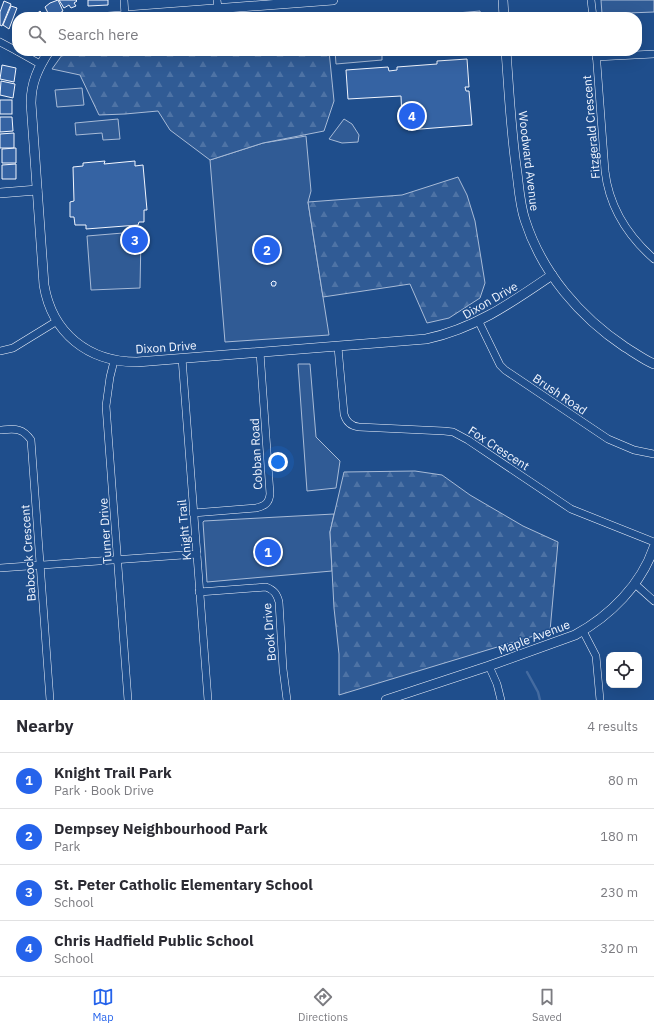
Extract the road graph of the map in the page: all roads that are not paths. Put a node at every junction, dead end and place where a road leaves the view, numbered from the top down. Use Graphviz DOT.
graph roads {
  1 [pos="124,0"];
  2 [pos="333,0"];
  3 [pos="503,0"];
  4 [pos="592,0"];
  5 [pos="310,1"];
  6 [pos="218,4"];
  7 [pos="125,12"];
  8 [pos="150,12"];
  9 [pos="504,12"];
  10 [pos="593,12"];
  11 [pos="0,42"];
  12 [pos="12,48"];
  13 [pos="642,54"];
  14 [pos="654,54"];
  15 [pos="26,56"];
  16 [pos="46,56"];
  17 [pos="506,56"];
  18 [pos="596,56"];
  19 [pos="40,64"];
  20 [pos="37,190"];
  21 [pos="0,193"];
  22 [pos="654,259"];
  23 [pos="552,275"];
  24 [pos="57,321"];
  25 [pos="479,322"];
  26 [pos="338,347"];
  27 [pos="0,351"];
  28 [pos="260,352"];
  29 [pos="182,358"];
  30 [pos="114,361"];
  31 [pos="654,364"];
  32 [pos="0,430"];
  33 [pos="654,454"];
  34 [pos="193,513"];
  35 [pos="654,542"];
  36 [pos="654,547"];
  37 [pos="197,554"];
  38 [pos="118,558"];
  39 [pos="40,565"];
  40 [pos="0,568"];
  41 [pos="635,584"];
  42 [pos="199,592"];
  43 [pos="654,601"];
  44 [pos="583,631"];
  45 [pos="489,666"];
  46 [pos="50,700"];
  47 [pos="128,700"];
  48 [pos="208,700"];
  49 [pos="287,700"];
  50 [pos="386,700"];
  51 [pos="501,700"];
  52 [pos="600,700"];
  1 -- 7 [label="street"];
  2 -- 5 [label="street"];
  3 -- 9 [label="street"];
  4 -- 10 [label="street"];
  5 -- 6 [label="street"];
  6 -- 8 [label="street"];
  11 -- 12 [label="street"];
  13 -- 14 [label="street"];
  15 -- 19 [label="street"];
  16 -- 19 [label="street, Dixon Drive"];
  17 -- 23 [label="street, Woodward Avenue"];
  18 -- 22 [label="street, Fitzgerald Crescent"];
  19 -- 20 [label="street, Dixon Drive"];
  20 -- 21 [label="street"];
  20 -- 24 [label="street, Dixon Drive"];
  23 -- 25 [label="street, Dixon Drive"];
  23 -- 31 [label="street, Woodward Avenue"];
  24 -- 27 [label="street"];
  24 -- 30 [label="street, Dixon Drive"];
  25 -- 26 [label="street, Dixon Drive"];
  25 -- 33 [label="street, Brush Road"];
  26 -- 28 [label="street, Dixon Drive"];
  26 -- 35 [label="street, Fox Crescent"];
  28 -- 29 [label="street, Dixon Drive"];
  28 -- 34 [label="street, Cobban Road"];
  29 -- 30 [label="street, Dixon Drive"];
  29 -- 34 [label="street, Knight Trail"];
  30 -- 38 [label="street, Turner Drive"];
  32 -- 39 [label="street, Babcock Crescent"];
  34 -- 37 [label="street, Knight Trail"];
  36 -- 41 [label="street, Maple Avenue"];
  37 -- 38 [label="street"];
  37 -- 42 [label="street, Knight Trail"];
  38 -- 39 [label="street"];
  38 -- 47 [label="street, Turner Drive"];
  39 -- 40 [label="street"];
  39 -- 46 [label="street, Babcock Crescent"];
  41 -- 43 [label="street"];
  41 -- 44 [label="street, Maple Avenue"];
  42 -- 48 [label="street, Knight Trail"];
  42 -- 49 [label="street, Book Drive"];
  44 -- 45 [label="street, Maple Avenue"];
  44 -- 52 [label="street"];
  45 -- 50 [label="street, Maple Avenue"];
  45 -- 51 [label="street"];
}
